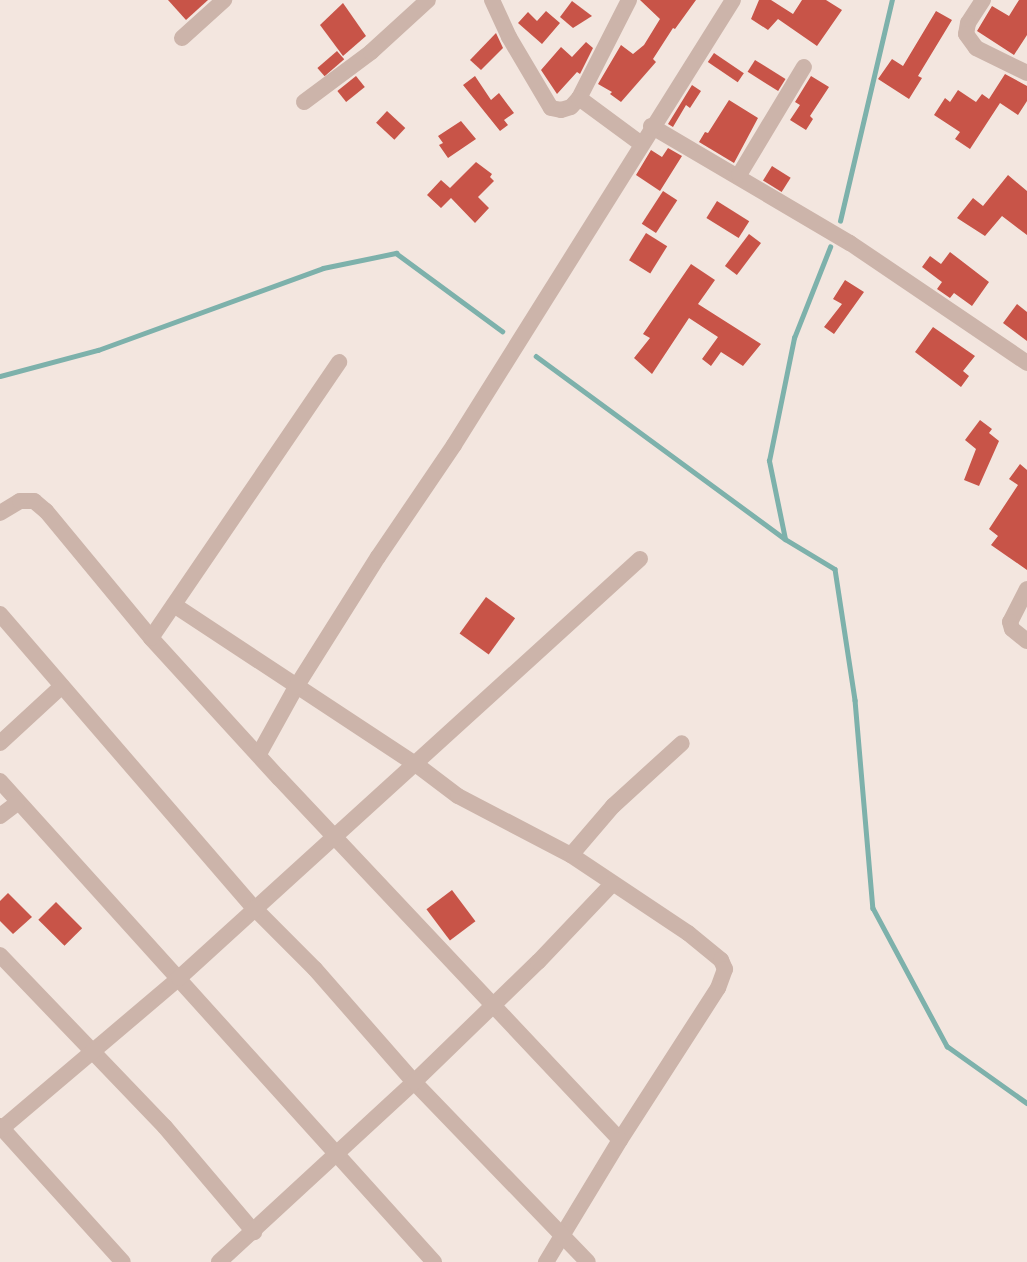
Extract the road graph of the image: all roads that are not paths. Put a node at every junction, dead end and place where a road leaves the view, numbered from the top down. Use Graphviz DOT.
graph roads {
  1 [pos="224,0"];
  2 [pos="428,0"];
  3 [pos="492,0"];
  4 [pos="629,0"];
  5 [pos="733,0"];
  6 [pos="983,0"];
  7 [pos="182,38"];
  8 [pos="804,67"];
  9 [pos="1027,73"];
  10 [pos="579,98"];
  11 [pos="304,102"];
  12 [pos="651,126"];
  13 [pos="640,144"];
  14 [pos="739,175"];
  15 [pos="340,362"];
  16 [pos="1027,363"];
  17 [pos="0,513"];
  18 [pos="640,559"];
  19 [pos="1027,589"];
  20 [pos="174,605"];
  21 [pos="0,614"];
  22 [pos="151,638"];
  23 [pos="1027,641"];
  24 [pos="62,686"];
  25 [pos="296,687"];
  26 [pos="0,743"];
  27 [pos="682,743"];
  28 [pos="259,754"];
  29 [pos="417,765"];
  30 [pos="0,781"];
  31 [pos="17,803"];
  32 [pos="0,817"];
  33 [pos="335,836"];
  34 [pos="571,855"];
  35 [pos="612,884"];
  36 [pos="254,908"];
  37 [pos="0,955"];
  38 [pos="179,978"];
  39 [pos="492,1004"];
  40 [pos="93,1051"];
  41 [pos="414,1082"];
  42 [pos="1,1128"];
  43 [pos="620,1140"];
  44 [pos="336,1153"];
  45 [pos="254,1232"];
  46 [pos="564,1235"];
  47 [pos="123,1262"];
  48 [pos="219,1262"];
  49 [pos="434,1262"];
  50 [pos="546,1262"];
  51 [pos="588,1262"];
  1 -- 7 [label="street"];
  2 -- 11 [label="street"];
  3 -- 10 [label="street"];
  4 -- 10 [label="street"];
  5 -- 12 [label="street"];
  6 -- 9 [label="street"];
  8 -- 14 [label="street"];
  10 -- 13 [label="street"];
  12 -- 13 [label="street"];
  12 -- 14 [label="street"];
  13 -- 25 [label="street"];
  14 -- 16 [label="street"];
  15 -- 20 [label="street"];
  17 -- 22 [label="street"];
  18 -- 29 [label="street"];
  19 -- 23 [label="street"];
  20 -- 22 [label="street"];
  20 -- 25 [label="street"];
  21 -- 24 [label="street"];
  22 -- 28 [label="street"];
  24 -- 26 [label="street"];
  24 -- 36 [label="street"];
  25 -- 28 [label="street"];
  25 -- 29 [label="street"];
  27 -- 34 [label="street"];
  28 -- 33 [label="street"];
  29 -- 33 [label="street"];
  29 -- 34 [label="street"];
  30 -- 31 [label="street"];
  31 -- 32 [label="street"];
  31 -- 38 [label="street"];
  33 -- 36 [label="street"];
  33 -- 39 [label="street"];
  34 -- 35 [label="street"];
  35 -- 39 [label="street"];
  35 -- 43 [label="street"];
  36 -- 38 [label="street"];
  36 -- 41 [label="street"];
  37 -- 40 [label="street"];
  38 -- 40 [label="street"];
  38 -- 44 [label="street"];
  39 -- 41 [label="street"];
  39 -- 43 [label="street"];
  40 -- 42 [label="street"];
  40 -- 45 [label="street"];
  41 -- 44 [label="street"];
  41 -- 46 [label="street"];
  42 -- 47 [label="street"];
  43 -- 46 [label="street"];
  44 -- 45 [label="street"];
  44 -- 49 [label="street"];
  45 -- 48 [label="street"];
  46 -- 50 [label="street"];
  46 -- 51 [label="street"];
}
